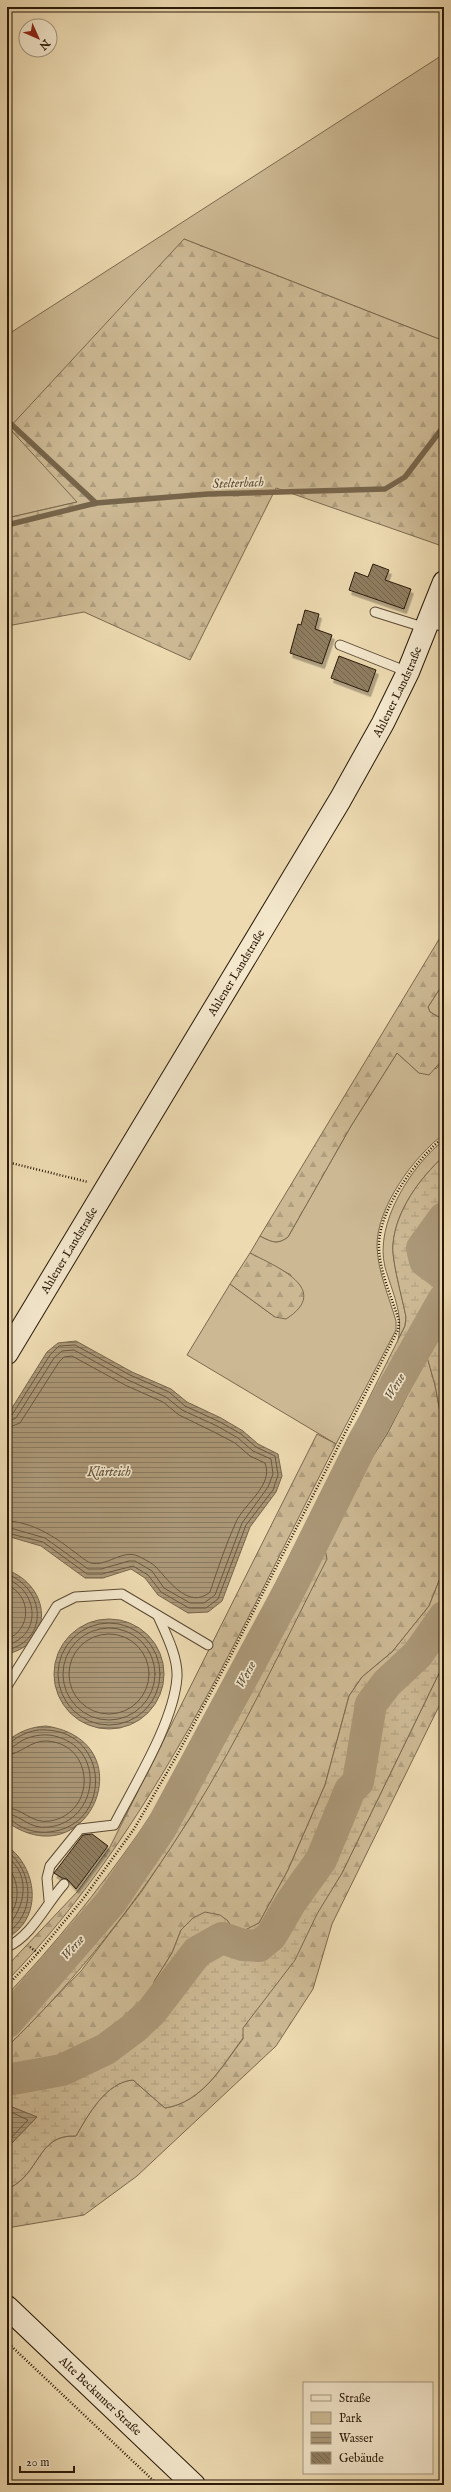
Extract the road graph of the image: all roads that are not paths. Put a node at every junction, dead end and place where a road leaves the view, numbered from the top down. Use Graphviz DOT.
graph roads {
  1 [pos="444,582"];
  2 [pos="375,612"];
  3 [pos="433,626"];
  4 [pos="340,645"];
  5 [pos="408,672"];
  6 [pos="7,1353"];
  7 [pos="158,1616"];
  8 [pos="208,1645"];
  9 [pos="7,1686"];
  10 [pos="64,1884"];
  11 [pos="49,1900"];
  12 [pos="7,1947"];
  13 [pos="7,2307"];
  14 [pos="194,2485"];
  1 -- 3 [label="street, Ahlener Landstraße"];
  2 -- 3 [label="lane"];
  3 -- 5 [label="street, Ahlener Landstraße"];
  4 -- 5 [label="lane"];
  5 -- 6 [label="street, Ahlener Landstraße"];
  7 -- 8 [label="lane"];
  7 -- 9 [label="lane"];
  7 -- 11 [label="lane"];
  10 -- 11 [label="lane"];
  11 -- 12 [label="lane"];
  13 -- 14 [label="street, Alte Beckumer Straße"];
}
